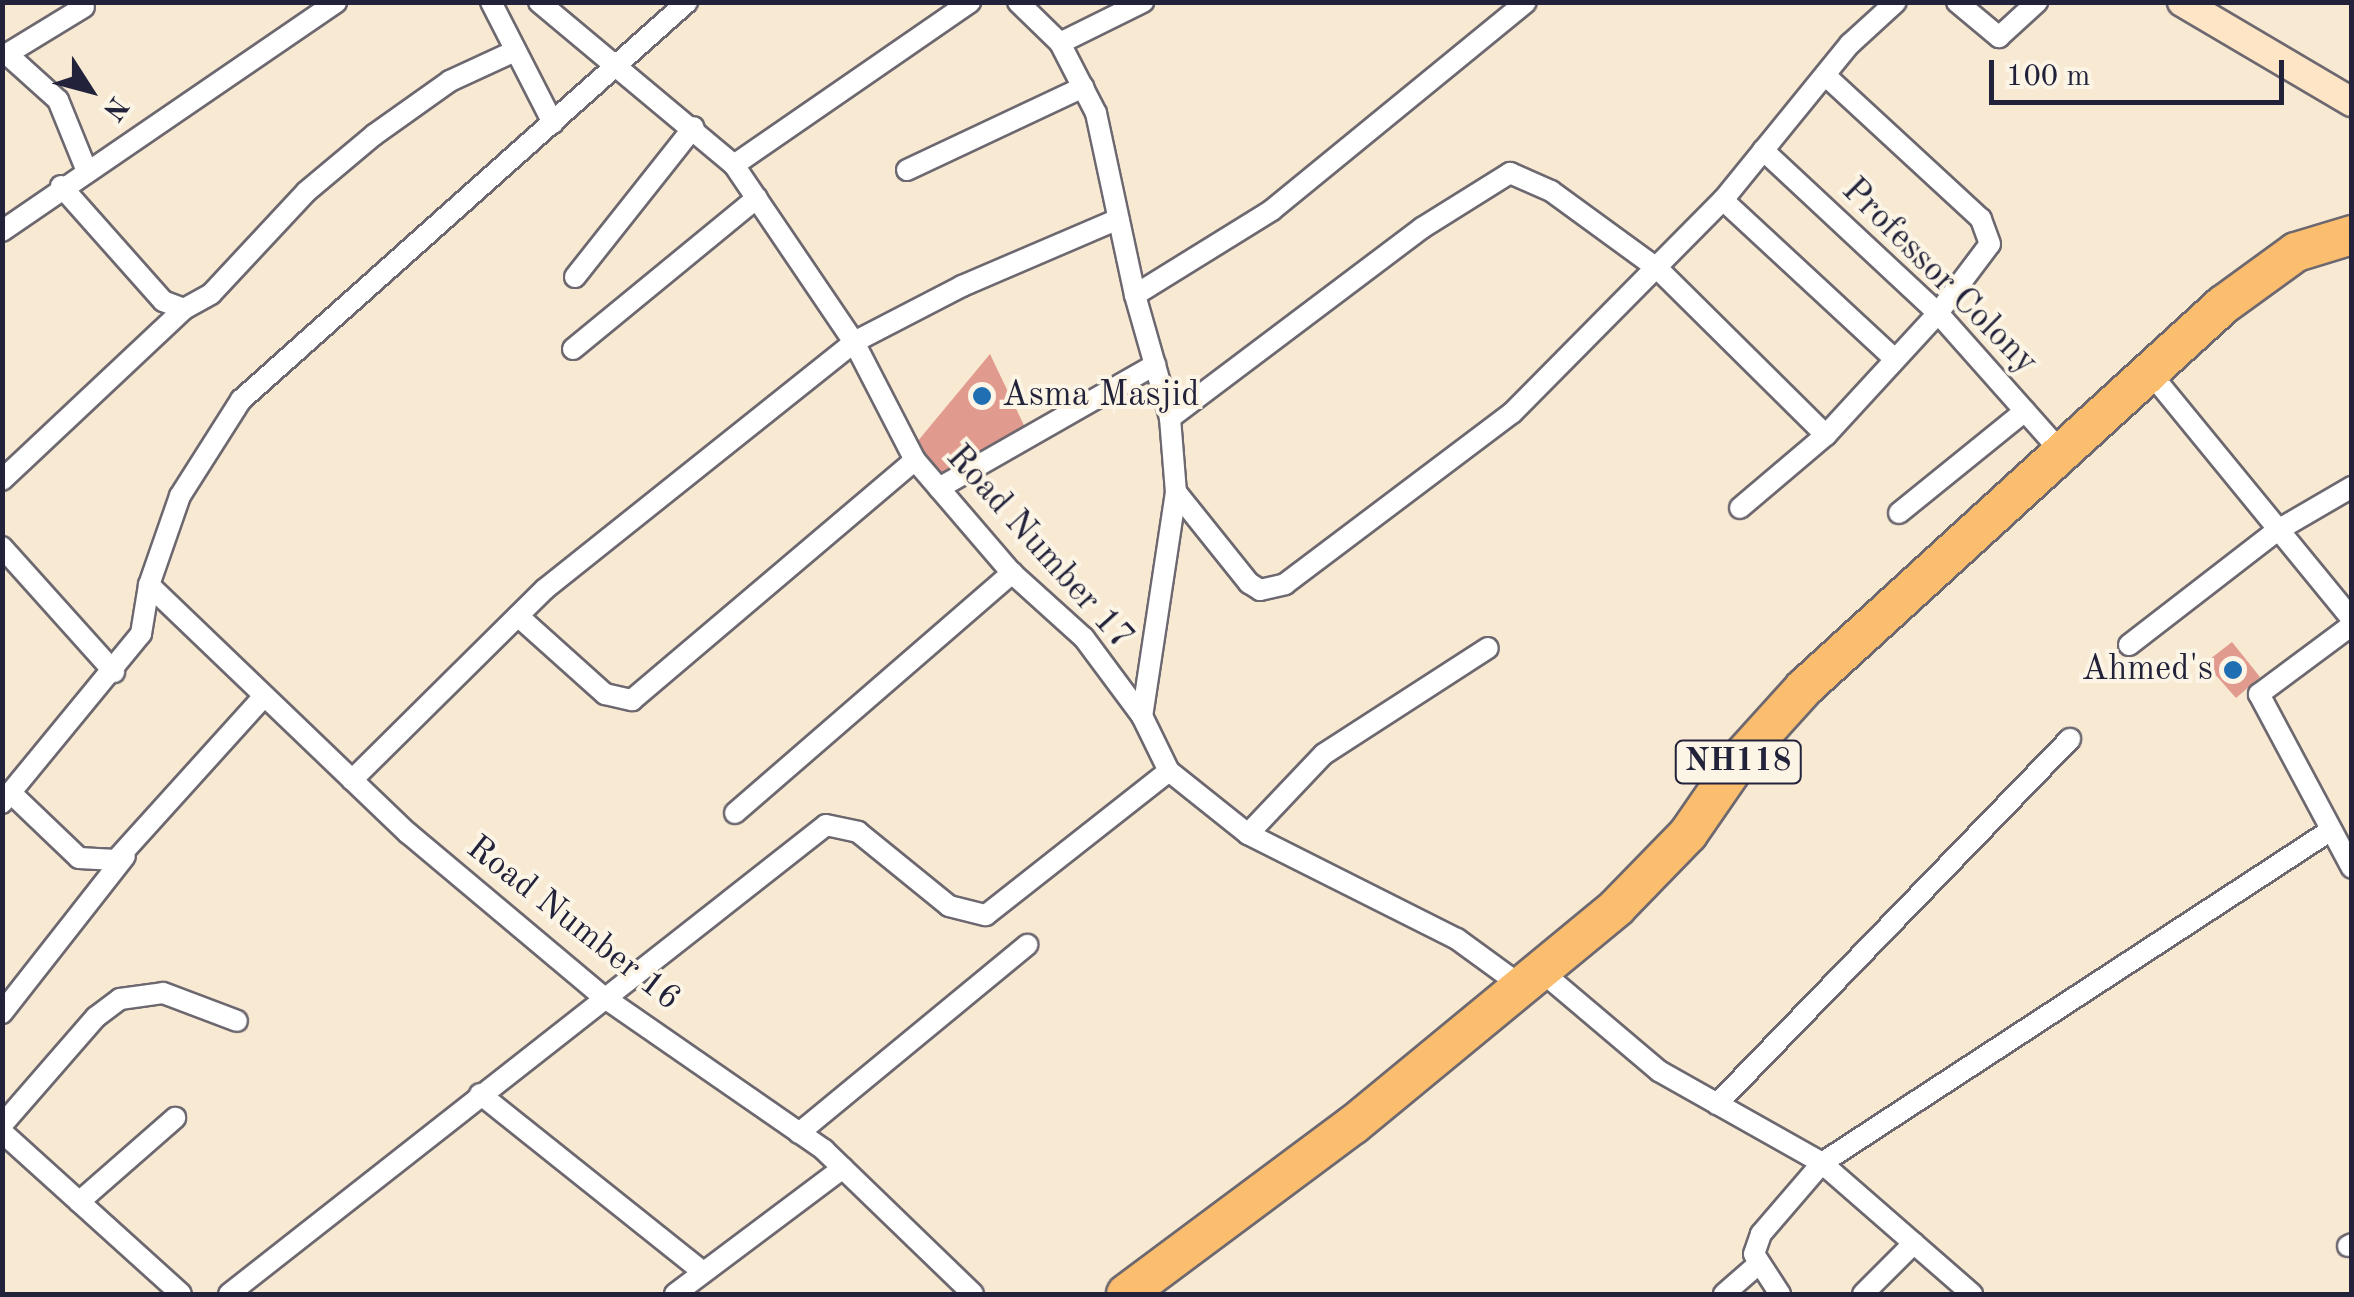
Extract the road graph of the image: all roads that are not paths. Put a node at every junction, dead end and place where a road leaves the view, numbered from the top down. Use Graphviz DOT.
graph roads {
  1 [pos="336,2"];
  2 [pos="490,2"];
  3 [pos="539,2"];
  4 [pos="687,2"];
  5 [pos="970,2"];
  6 [pos="1018,2"];
  7 [pos="1143,2"];
  8 [pos="1526,2"];
  9 [pos="1896,2"];
  10 [pos="1957,2"];
  11 [pos="2038,2"];
  12 [pos="2182,2"];
  13 [pos="84,7"];
  14 [pos="1060,44"];
  15 [pos="515,51"];
  16 [pos="5,56"];
  17 [pos="617,66"];
  18 [pos="1824,75"];
  19 [pos="1083,87"];
  20 [pos="2352,102"];
  21 [pos="552,123"];
  22 [pos="694,127"];
  23 [pos="1763,150"];
  24 [pos="734,165"];
  25 [pos="86,169"];
  26 [pos="906,170"];
  27 [pos="62,186"];
  28 [pos="757,198"];
  29 [pos="1723,200"];
  30 [pos="1118,219"];
  31 [pos="2,231"];
  32 [pos="2352,235"];
  33 [pos="2352,256"];
  34 [pos="1658,269"];
  35 [pos="575,276"];
  36 [pos="1135,295"];
  37 [pos="184,309"];
  38 [pos="1938,313"];
  39 [pos="854,342"];
  40 [pos="573,349"];
  41 [pos="1894,359"];
  42 [pos="1154,365"];
  43 [pos="2162,386"];
  44 [pos="2025,411"];
  45 [pos="1170,418"];
  46 [pos="1826,434"];
  47 [pos="2064,455"];
  48 [pos="914,460"];
  49 [pos="2,480"];
  50 [pos="2352,487"];
  51 [pos="939,488"];
  52 [pos="1176,492"];
  53 [pos="1740,508"];
  54 [pos="1899,513"];
  55 [pos="2278,530"];
  56 [pos="2,547"];
  57 [pos="1012,573"];
  58 [pos="149,585"];
  59 [pos="518,616"];
  60 [pos="2352,622"];
  61 [pos="2129,646"];
  62 [pos="1488,648"];
  63 [pos="114,672"];
  64 [pos="264,696"];
  65 [pos="1142,716"];
  66 [pos="2070,739"];
  67 [pos="1170,771"];
  68 [pos="352,780"];
  69 [pos="6,798"];
  70 [pos="736,813"];
  71 [pos="2331,830"];
  72 [pos="1248,834"];
  73 [pos="132,847"];
  74 [pos="2352,868"];
  75 [pos="1027,945"];
  76 [pos="1539,989"];
  77 [pos="602,996"];
  78 [pos="2,1013"];
  79 [pos="237,1021"];
  80 [pos="480,1094"];
  81 [pos="1717,1104"];
  82 [pos="175,1118"];
  83 [pos="2,1125"];
  84 [pos="2,1132"];
  85 [pos="800,1133"];
  86 [pos="1822,1163"];
  87 [pos="843,1168"];
  88 [pos="80,1202"];
  89 [pos="1914,1243"];
  90 [pos="1756,1266"];
  91 [pos="703,1272"];
  92 [pos="181,1294"];
  93 [pos="230,1294"];
  94 [pos="675,1294"];
  95 [pos="973,1294"];
  96 [pos="1126,1294"];
  97 [pos="1149,1294"];
  98 [pos="1724,1294"];
  99 [pos="1780,1294"];
  100 [pos="1863,1294"];
  101 [pos="1972,1294"];
  1 -- 25 [label="street"];
  2 -- 15 [label="street"];
  3 -- 17 [label="street, Road Number 17"];
  4 -- 17 [label="street"];
  5 -- 24 [label="street"];
  6 -- 14 [label="street"];
  7 -- 14 [label="street"];
  8 -- 36 [label="street"];
  9 -- 18 [label="street"];
  10 -- 11 [label="street"];
  12 -- 20 [label="main road"];
  13 -- 16 [label="street"];
  14 -- 19 [label="street"];
  15 -- 21 [label="street"];
  15 -- 37 [label="street"];
  16 -- 25 [label="street"];
  17 -- 21 [label="street"];
  17 -- 22 [label="street, Road Number 17"];
  18 -- 23 [label="street"];
  18 -- 38 [label="street"];
  19 -- 26 [label="street"];
  19 -- 30 [label="street"];
  21 -- 58 [label="street"];
  22 -- 24 [label="street, Road Number 17"];
  22 -- 35 [label="street"];
  23 -- 29 [label="street"];
  23 -- 38 [label="street, Professor Colony"];
  24 -- 28 [label="street, Road Number 17"];
  25 -- 27 [label="street"];
  27 -- 31 [label="street"];
  27 -- 37 [label="street"];
  28 -- 39 [label="street, Road Number 17"];
  28 -- 40 [label="street"];
  29 -- 34 [label="street"];
  29 -- 41 [label="street"];
  30 -- 36 [label="street"];
  30 -- 39 [label="street"];
  32 -- 47 [label="highway, NH118"];
  33 -- 43 [label="highway, NH118"];
  34 -- 45 [label="street"];
  34 -- 46 [label="street"];
  34 -- 52 [label="street"];
  36 -- 42 [label="street"];
  37 -- 49 [label="street"];
  38 -- 41 [label="street"];
  38 -- 44 [label="street, Professor Colony"];
  39 -- 48 [label="street, Road Number 17"];
  39 -- 59 [label="street"];
  41 -- 46 [label="street"];
  42 -- 45 [label="street"];
  42 -- 51 [label="street"];
  43 -- 55 [label="street"];
  43 -- 76 [label="highway, NH118"];
  44 -- 47 [label="street, Professor Colony"];
  44 -- 54 [label="street"];
  45 -- 52 [label="street"];
  46 -- 53 [label="street"];
  47 -- 76 [label="highway, NH118"];
  48 -- 51 [label="street, Road Number 17"];
  48 -- 59 [label="street"];
  50 -- 55 [label="street"];
  51 -- 57 [label="street, Road Number 17"];
  52 -- 65 [label="street"];
  55 -- 60 [label="street"];
  55 -- 61 [label="street"];
  56 -- 63 [label="street"];
  57 -- 65 [label="street, Road Number 17"];
  57 -- 70 [label="street"];
  58 -- 63 [label="street"];
  58 -- 64 [label="street, Road Number 16"];
  59 -- 68 [label="street"];
  60 -- 71 [label="street"];
  62 -- 72 [label="street"];
  63 -- 69 [label="street"];
  64 -- 68 [label="street, Road Number 16"];
  64 -- 73 [label="street"];
  65 -- 67 [label="street, Road Number 17"];
  66 -- 81 [label="street"];
  67 -- 72 [label="street, Road Number 17"];
  67 -- 77 [label="street"];
  68 -- 77 [label="street, Road Number 16"];
  69 -- 73 [label="street"];
  71 -- 74 [label="street"];
  71 -- 86 [label="street"];
  72 -- 76 [label="street, Road Number 17"];
  73 -- 78 [label="street"];
  75 -- 85 [label="street"];
  76 -- 81 [label="street, Road Number 17"];
  76 -- 96 [label="highway, NH118"];
  76 -- 97 [label="highway, NH118"];
  77 -- 80 [label="street"];
  77 -- 85 [label="street, Road Number 16"];
  79 -- 83 [label="street"];
  80 -- 91 [label="street"];
  80 -- 93 [label="street"];
  81 -- 86 [label="street, Road Number 17"];
  82 -- 88 [label="street"];
  84 -- 88 [label="street"];
  85 -- 87 [label="street, Road Number 16"];
  86 -- 89 [label="street, Road Number 17"];
  86 -- 90 [label="street"];
  87 -- 91 [label="street"];
  87 -- 95 [label="street, Road Number 16"];
  88 -- 92 [label="street"];
  89 -- 100 [label="street"];
  89 -- 101 [label="street, Road Number 17"];
  90 -- 98 [label="street"];
  90 -- 99 [label="street"];
  91 -- 94 [label="street"];
}
